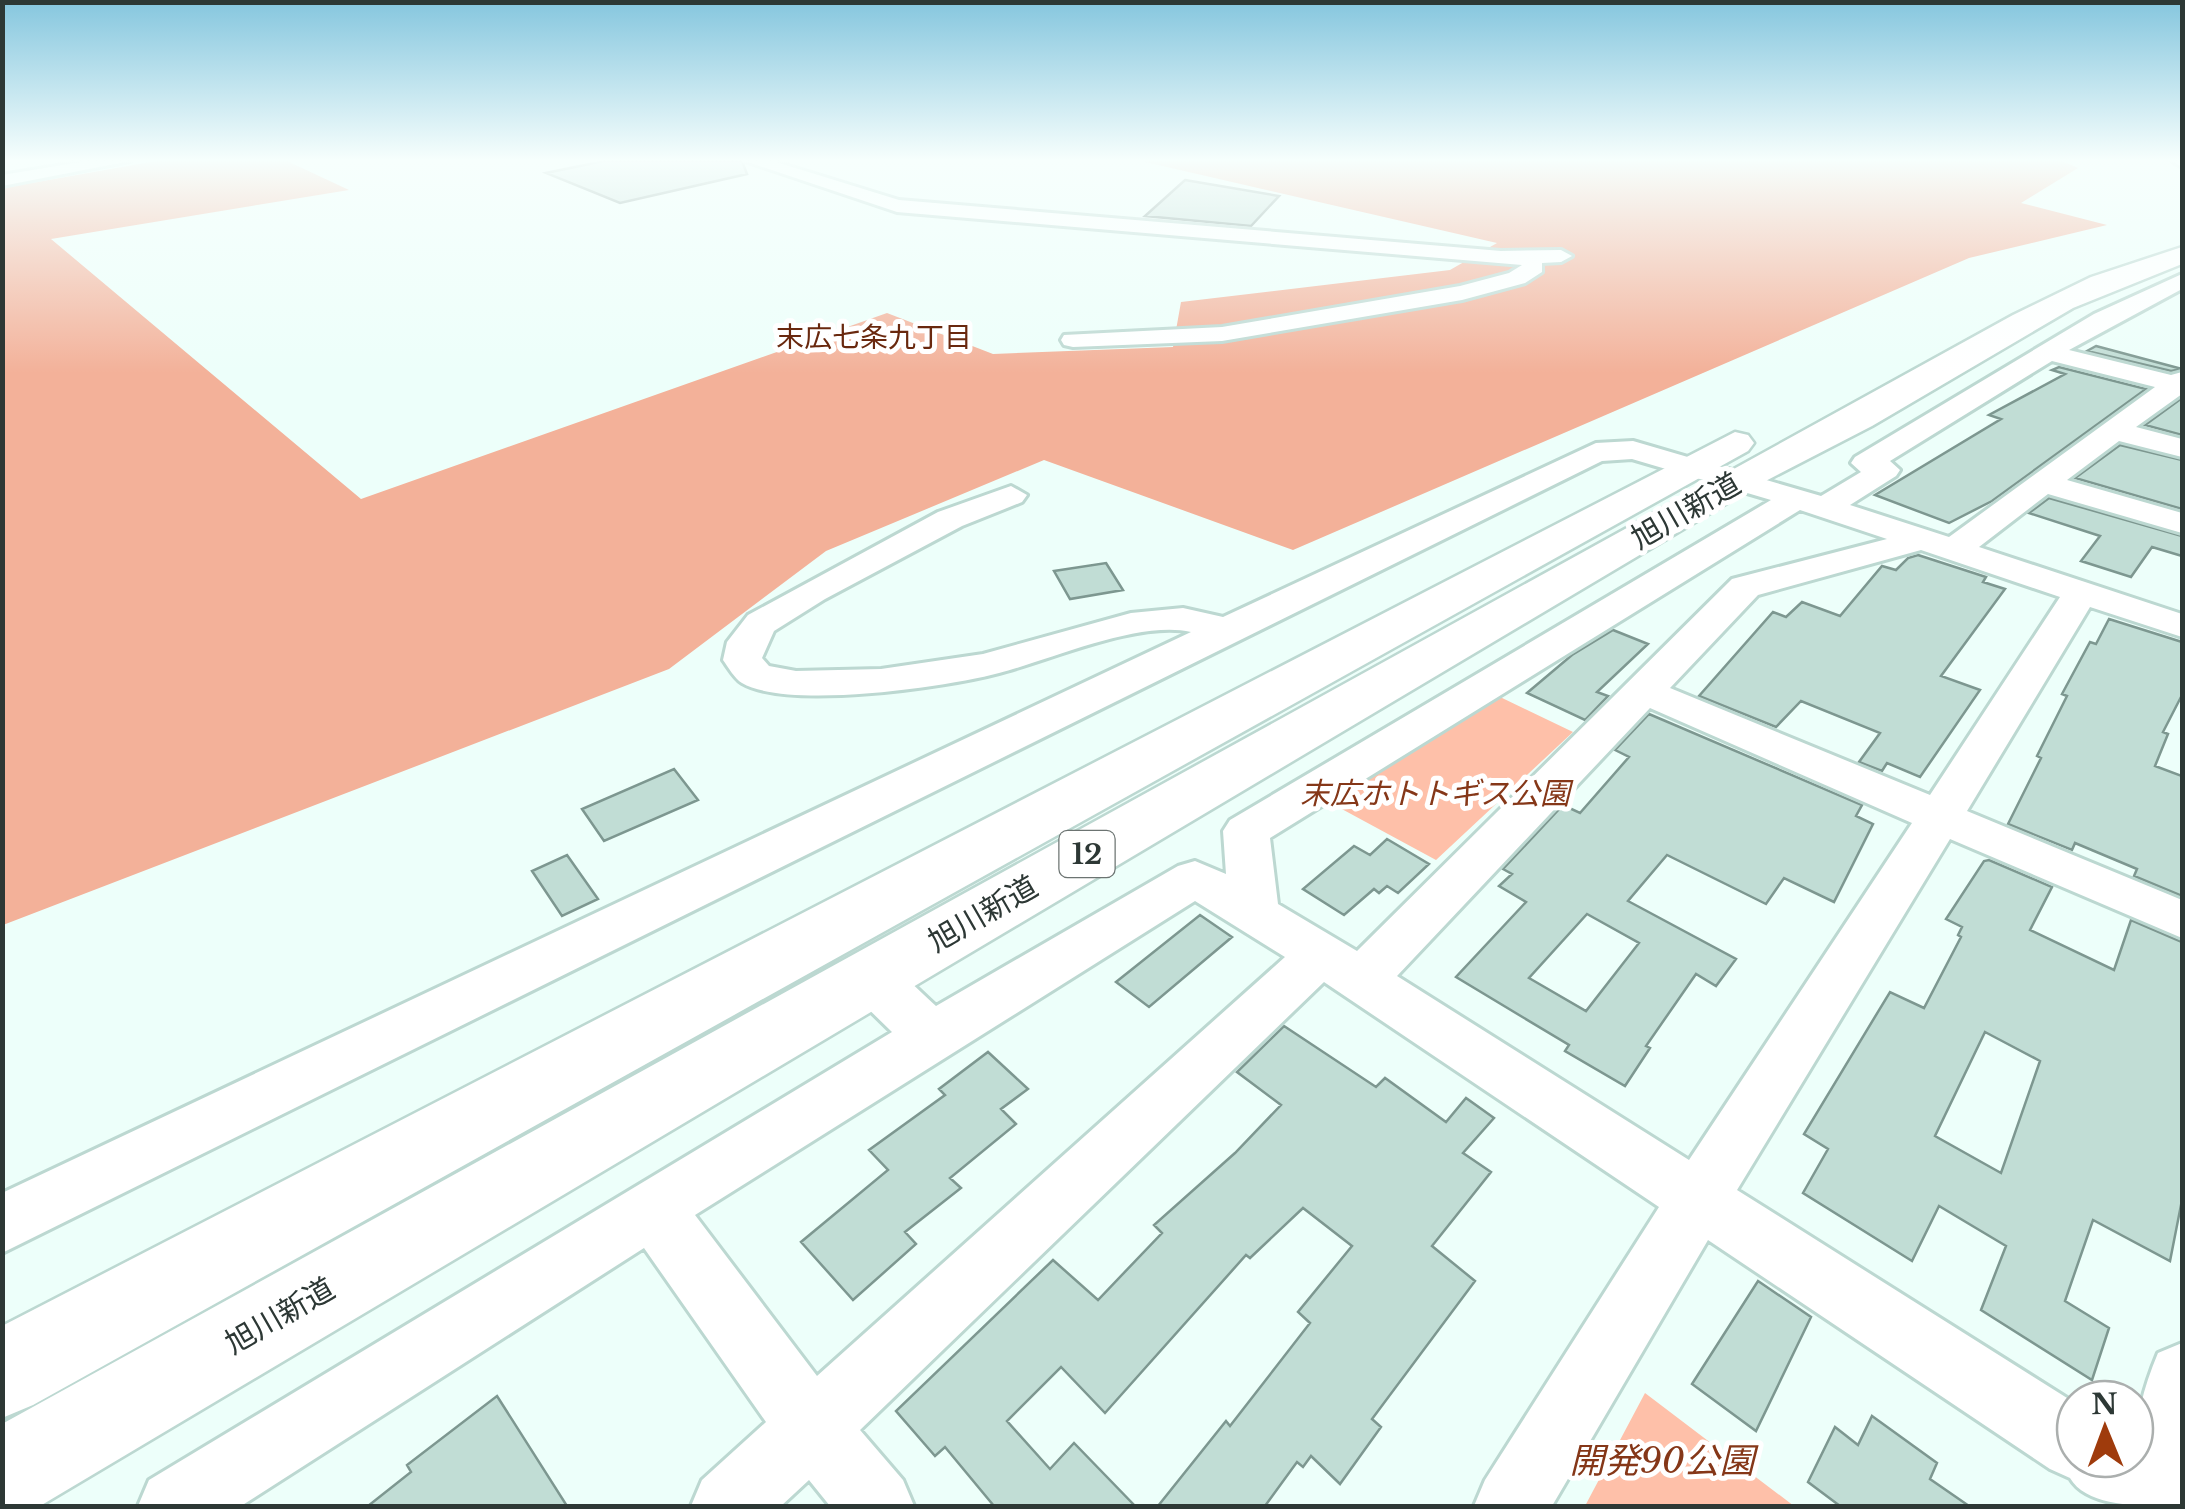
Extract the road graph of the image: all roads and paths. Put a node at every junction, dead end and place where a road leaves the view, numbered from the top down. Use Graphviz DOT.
graph roads {
  1 [pos="1218,231"];
  2 [pos="2182,237"];
  3 [pos="2182,255"];
  4 [pos="1528,256"];
  5 [pos="1560,256"];
  6 [pos="2182,281"];
  7 [pos="2068,326"];
  8 [pos="1073,340"];
  9 [pos="2180,383"];
  10 [pos="1874,410"];
  11 [pos="1935,424"];
  12 [pos="2112,430"];
  13 [pos="2182,448"];
  14 [pos="1716,472"];
  15 [pos="2040,482"];
  16 [pos="1011,496"];
  17 [pos="1811,503"];
  18 [pos="2182,523"];
  19 [pos="1937,546"];
  20 [pos="2080,593"];
  21 [pos="2182,626"];
  22 [pos="1226,629"];
  23 [pos="1641,690"];
  24 [pos="1942,818"];
  25 [pos="1254,913"];
  26 [pos="2182,920"];
  27 [pos="1340,968"];
  28 [pos="870,978"];
  29 [pos="932,1035"];
  30 [pos="1697,1200"];
  31 [pos="654,1210"];
  32 [pos="2,1224"];
  33 [pos="2,1374"];
  34 [pos="2182,1377"];
  35 [pos="812,1428"];
  36 [pos="2055,1431"];
  37 [pos="2,1476"];
  38 [pos="2136,1483"];
  39 [pos="175,1506"];
  40 [pos="728,1506"];
  41 [pos="877,1506"];
  42 [pos="1511,1506"];
  1 -- 4 [label="street"];
  2 -- 14 [label="highway, 旭川新道 / 12"];
  3 -- 7 [label="highway, 旭川新道 / 12"];
  4 -- 5 [label="street"];
  4 -- 8 [label="street"];
  6 -- 7 [label="street"];
  7 -- 9 [label="street"];
  7 -- 10 [label="highway, 旭川新道 / 12"];
  7 -- 11 [label="street"];
  9 -- 12 [label="street"];
  10 -- 11 [label="street"];
  10 -- 14 [label="highway, 旭川新道 / 12"];
  11 -- 17 [label="street"];
  12 -- 13 [label="street"];
  12 -- 15 [label="street"];
  14 -- 17 [label="street"];
  14 -- 22 [label="street"];
  14 -- 28 [label="highway, 旭川新道 / 12"];
  14 -- 33 [label="highway, 旭川新道 / 12"];
  15 -- 18 [label="street"];
  15 -- 19 [label="street"];
  16 -- 22 [label="street"];
  17 -- 19 [label="street"];
  17 -- 25 [label="street"];
  19 -- 20 [label="street"];
  19 -- 23 [label="street"];
  20 -- 21 [label="street"];
  20 -- 24 [label="street"];
  22 -- 32 [label="street"];
  23 -- 24 [label="street"];
  23 -- 27 [label="street"];
  24 -- 26 [label="street"];
  24 -- 30 [label="street"];
  25 -- 27 [label="street"];
  25 -- 29 [label="street"];
  27 -- 30 [label="street"];
  27 -- 35 [label="street"];
  28 -- 29 [label="street"];
  28 -- 37 [label="highway, 旭川新道 / 12"];
  29 -- 31 [label="street"];
  30 -- 36 [label="street"];
  30 -- 42 [label="street"];
  31 -- 35 [label="street"];
  31 -- 39 [label="street"];
  34 -- 38 [label="street"];
  35 -- 40 [label="street"];
  35 -- 41 [label="street"];
}
